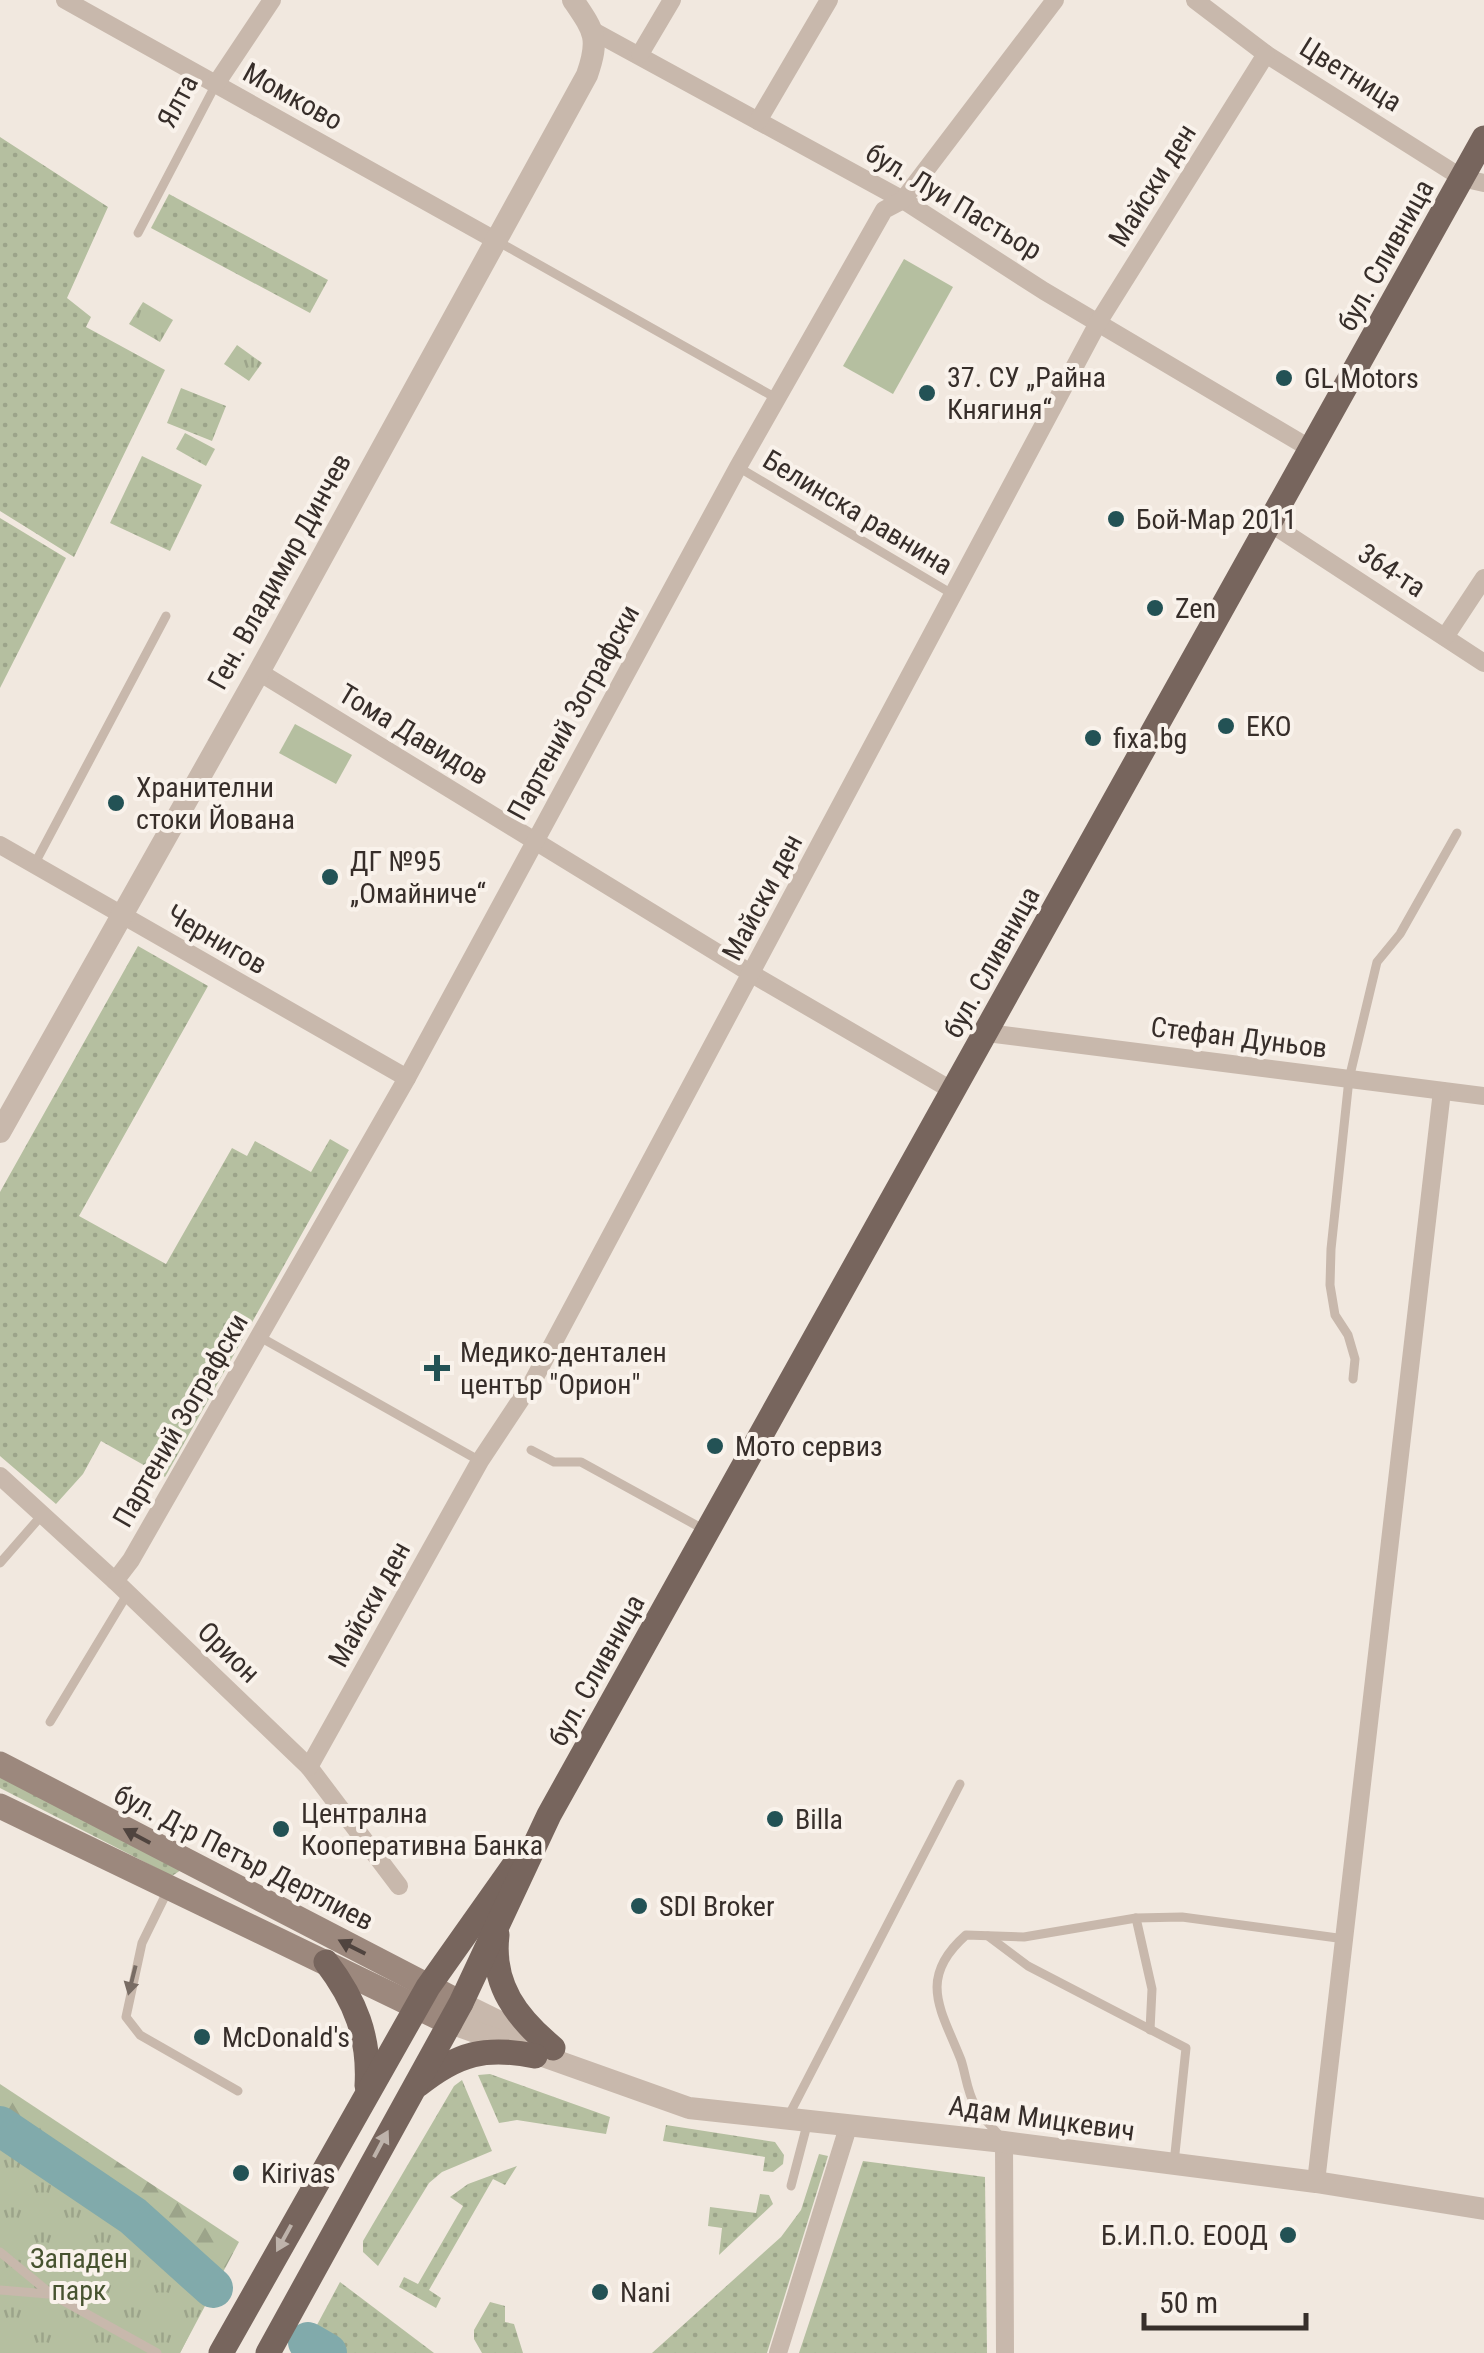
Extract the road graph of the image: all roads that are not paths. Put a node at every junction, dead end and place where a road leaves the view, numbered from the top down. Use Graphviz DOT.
graph roads {
  1 [pos="65,0"];
  2 [pos="272,0"];
  3 [pos="573,0"];
  4 [pos="672,0"];
  5 [pos="829,0"];
  6 [pos="1056,0"];
  7 [pos="1195,0"];
  8 [pos="595,32"];
  9 [pos="640,54"];
  10 [pos="1266,54"];
  11 [pos="216,84"];
  12 [pos="758,121"];
  13 [pos="1484,138"];
  14 [pos="1473,180"];
  15 [pos="903,200"];
  16 [pos="138,234"];
  17 [pos="495,240"];
  18 [pos="1099,321"];
  19 [pos="776,399"];
  20 [pos="1311,449"];
  21 [pos="738,467"];
  22 [pos="1270,523"];
  23 [pos="1484,578"];
  24 [pos="954,596"];
  25 [pos="166,616"];
  26 [pos="1445,638"];
  27 [pos="1484,663"];
  28 [pos="259,672"];
  29 [pos="1458,833"];
  30 [pos="535,839"];
  31 [pos="0,845"];
  32 [pos="34,866"];
  33 [pos="122,916"];
  34 [pos="752,974"];
  35 [pos="987,1033"];
  36 [pos="407,1078"];
  37 [pos="1349,1079"];
  38 [pos="953,1091"];
  39 [pos="1442,1091"];
  40 [pos="1484,1096"];
  41 [pos="0,1132"];
  42 [pos="260,1337"];
  43 [pos="1353,1379"];
  44 [pos="531,1450"];
  45 [pos="480,1461"];
  46 [pos="0,1476"];
  47 [pos="42,1514"];
  48 [pos="708,1532"];
  49 [pos="0,1562"];
  50 [pos="122,1587"];
  51 [pos="50,1722"];
  52 [pos="0,1764"];
  53 [pos="309,1767"];
  54 [pos="960,1784"];
  55 [pos="0,1806"];
  56 [pos="549,1815"];
  57 [pos="400,1886"];
  58 [pos="168,1889"];
  59 [pos="1136,1918"];
  60 [pos="498,1930"];
  61 [pos="988,1936"];
  62 [pos="1345,1939"];
  63 [pos="326,1962"];
  64 [pos="422,1997"];
  65 [pos="456,2013"];
  66 [pos="1150,2030"];
  67 [pos="544,2052"];
  68 [pos="238,2091"];
  69 [pos="366,2092"];
  70 [pos="408,2096"];
  71 [pos="798,2119"];
  72 [pos="849,2124"];
  73 [pos="1004,2142"];
  74 [pos="1174,2166"];
  75 [pos="1316,2182"];
  76 [pos="791,2186"];
  77 [pos="1484,2209"];
  78 [pos="0,2252"];
  79 [pos="0,2290"];
  80 [pos="51,2294"];
  81 [pos="157,2353"];
  82 [pos="221,2353"];
  83 [pos="268,2353"];
  84 [pos="778,2353"];
  85 [pos="1005,2353"];
  1 -- 11 [label="street, Момково"];
  2 -- 11 [label="street, Ялта"];
  3 -- 8 [label="street, бул. Луи Пастьор"];
  4 -- 9 [label="street"];
  5 -- 12 [label="street"];
  6 -- 15 [label="street, Партений Зографски"];
  7 -- 10 [label="street, Цветница"];
  8 -- 9 [label="street, бул. Луи Пастьор"];
  8 -- 17 [label="street, Ген. Владимир Динчев"];
  9 -- 12 [label="street, бул. Луи Пастьор"];
  10 -- 14 [label="street, Цветница"];
  10 -- 18 [label="street, Майски ден"];
  11 -- 16 [label="lane, Ялта"];
  11 -- 17 [label="street, Момково"];
  12 -- 15 [label="street, бул. Луи Пастьор"];
  13 -- 14 [label="main road, бул. Сливница"];
  14 -- 20 [label="main road, бул. Сливница"];
  15 -- 18 [label="street, бул. Луи Пастьор"];
  15 -- 19 [label="street, Партений Зографски"];
  17 -- 19 [label="lane"];
  17 -- 28 [label="street, Ген. Владимир Динчев"];
  18 -- 20 [label="street, бул. Луи Пастьор"];
  18 -- 24 [label="street, Майски ден"];
  19 -- 21 [label="street, Партений Зографски"];
  20 -- 22 [label="main road, бул. Сливница"];
  21 -- 24 [label="lane, Белинска равнина"];
  21 -- 30 [label="street, Партений Зографски"];
  22 -- 26 [label="street, 364-та"];
  22 -- 35 [label="main road, бул. Сливница"];
  23 -- 26 [label="street"];
  24 -- 34 [label="street, Майски ден"];
  25 -- 32 [label="lane"];
  26 -- 27 [label="street, 364-та"];
  28 -- 30 [label="street, Тома Давидов"];
  28 -- 33 [label="street, Ген. Владимир Динчев"];
  29 -- 37 [label="lane"];
  30 -- 34 [label="street, Тома Давидов"];
  30 -- 36 [label="street, Партений Зографски"];
  31 -- 32 [label="street, Чернигов"];
  32 -- 33 [label="street, Чернигов"];
  33 -- 36 [label="street, Чернигов"];
  33 -- 41 [label="street, Ген. Владимир Динчев"];
  34 -- 38 [label="street, Тома Давидов"];
  34 -- 45 [label="street, Майски ден"];
  35 -- 37 [label="street, Стефан Дуньов"];
  35 -- 38 [label="main road, бул. Сливница"];
  36 -- 42 [label="street, Партений Зографски"];
  37 -- 39 [label="street, Стефан Дуньов"];
  37 -- 43 [label="lane"];
  38 -- 48 [label="main road, бул. Сливница"];
  39 -- 40 [label="street, Стефан Дуньов"];
  39 -- 62 [label="street"];
  42 -- 45 [label="lane"];
  42 -- 50 [label="street, Партений Зографски"];
  44 -- 48 [label="lane"];
  45 -- 53 [label="street, Майски ден"];
  46 -- 47 [label="street, Орион"];
  47 -- 49 [label="lane"];
  47 -- 50 [label="street, Орион"];
  48 -- 56 [label="main road, бул. Сливница"];
  50 -- 51 [label="lane"];
  50 -- 53 [label="street, Орион"];
  64 -- 52 [label="main road, бул. Д-р Петър Дертлиев, one-way"];
  53 -- 57 [label="street, Орион"];
  54 -- 71 [label="lane"];
  55 -- 58 [label="main road, бул. Д-р Петър Дертлиев"];
  56 -- 60 [label="main road, бул. Сливница"];
  56 -- 64 [label="main road, бул. Сливница"];
  58 -- 63 [label="main road, бул. Д-р Петър Дертлиев"];
  58 -- 68 [label="lane, one-way"];
  59 -- 61 [label="lane"];
  59 -- 62 [label="lane"];
  59 -- 66 [label="lane"];
  60 -- 65 [label="main road, бул. Сливница"];
  60 -- 67 [label="main road"];
  61 -- 66 [label="lane"];
  61 -- 73 [label="lane"];
  62 -- 75 [label="street"];
  63 -- 64 [label="main road, бул. Д-р Петър Дертлиев"];
  63 -- 69 [label="main road"];
  64 -- 65 [label="main road, бул. Д-р Петър Дертлиев"];
  64 -- 69 [label="main road, бул. Сливница"];
  65 -- 67 [label="street, Адам Мицкевич"];
  65 -- 70 [label="main road, бул. Сливница"];
  66 -- 74 [label="lane"];
  67 -- 70 [label="main road"];
  67 -- 71 [label="street, Адам Мицкевич"];
  69 -- 82 [label="main road, бул. Сливница, one-way"];
  83 -- 70 [label="main road, бул. Сливница, one-way"];
  71 -- 72 [label="street, Адам Мицкевич"];
  71 -- 76 [label="lane"];
  72 -- 73 [label="street, Адам Мицкевич"];
  72 -- 84 [label="street"];
  73 -- 74 [label="street, Адам Мицкевич"];
  73 -- 85 [label="street"];
  74 -- 75 [label="street, Адам Мицкевич"];
  75 -- 77 [label="street, Адам Мицкевич"];
  78 -- 80 [label="lane"];
  79 -- 80 [label="lane"];
  80 -- 81 [label="lane"];
}
